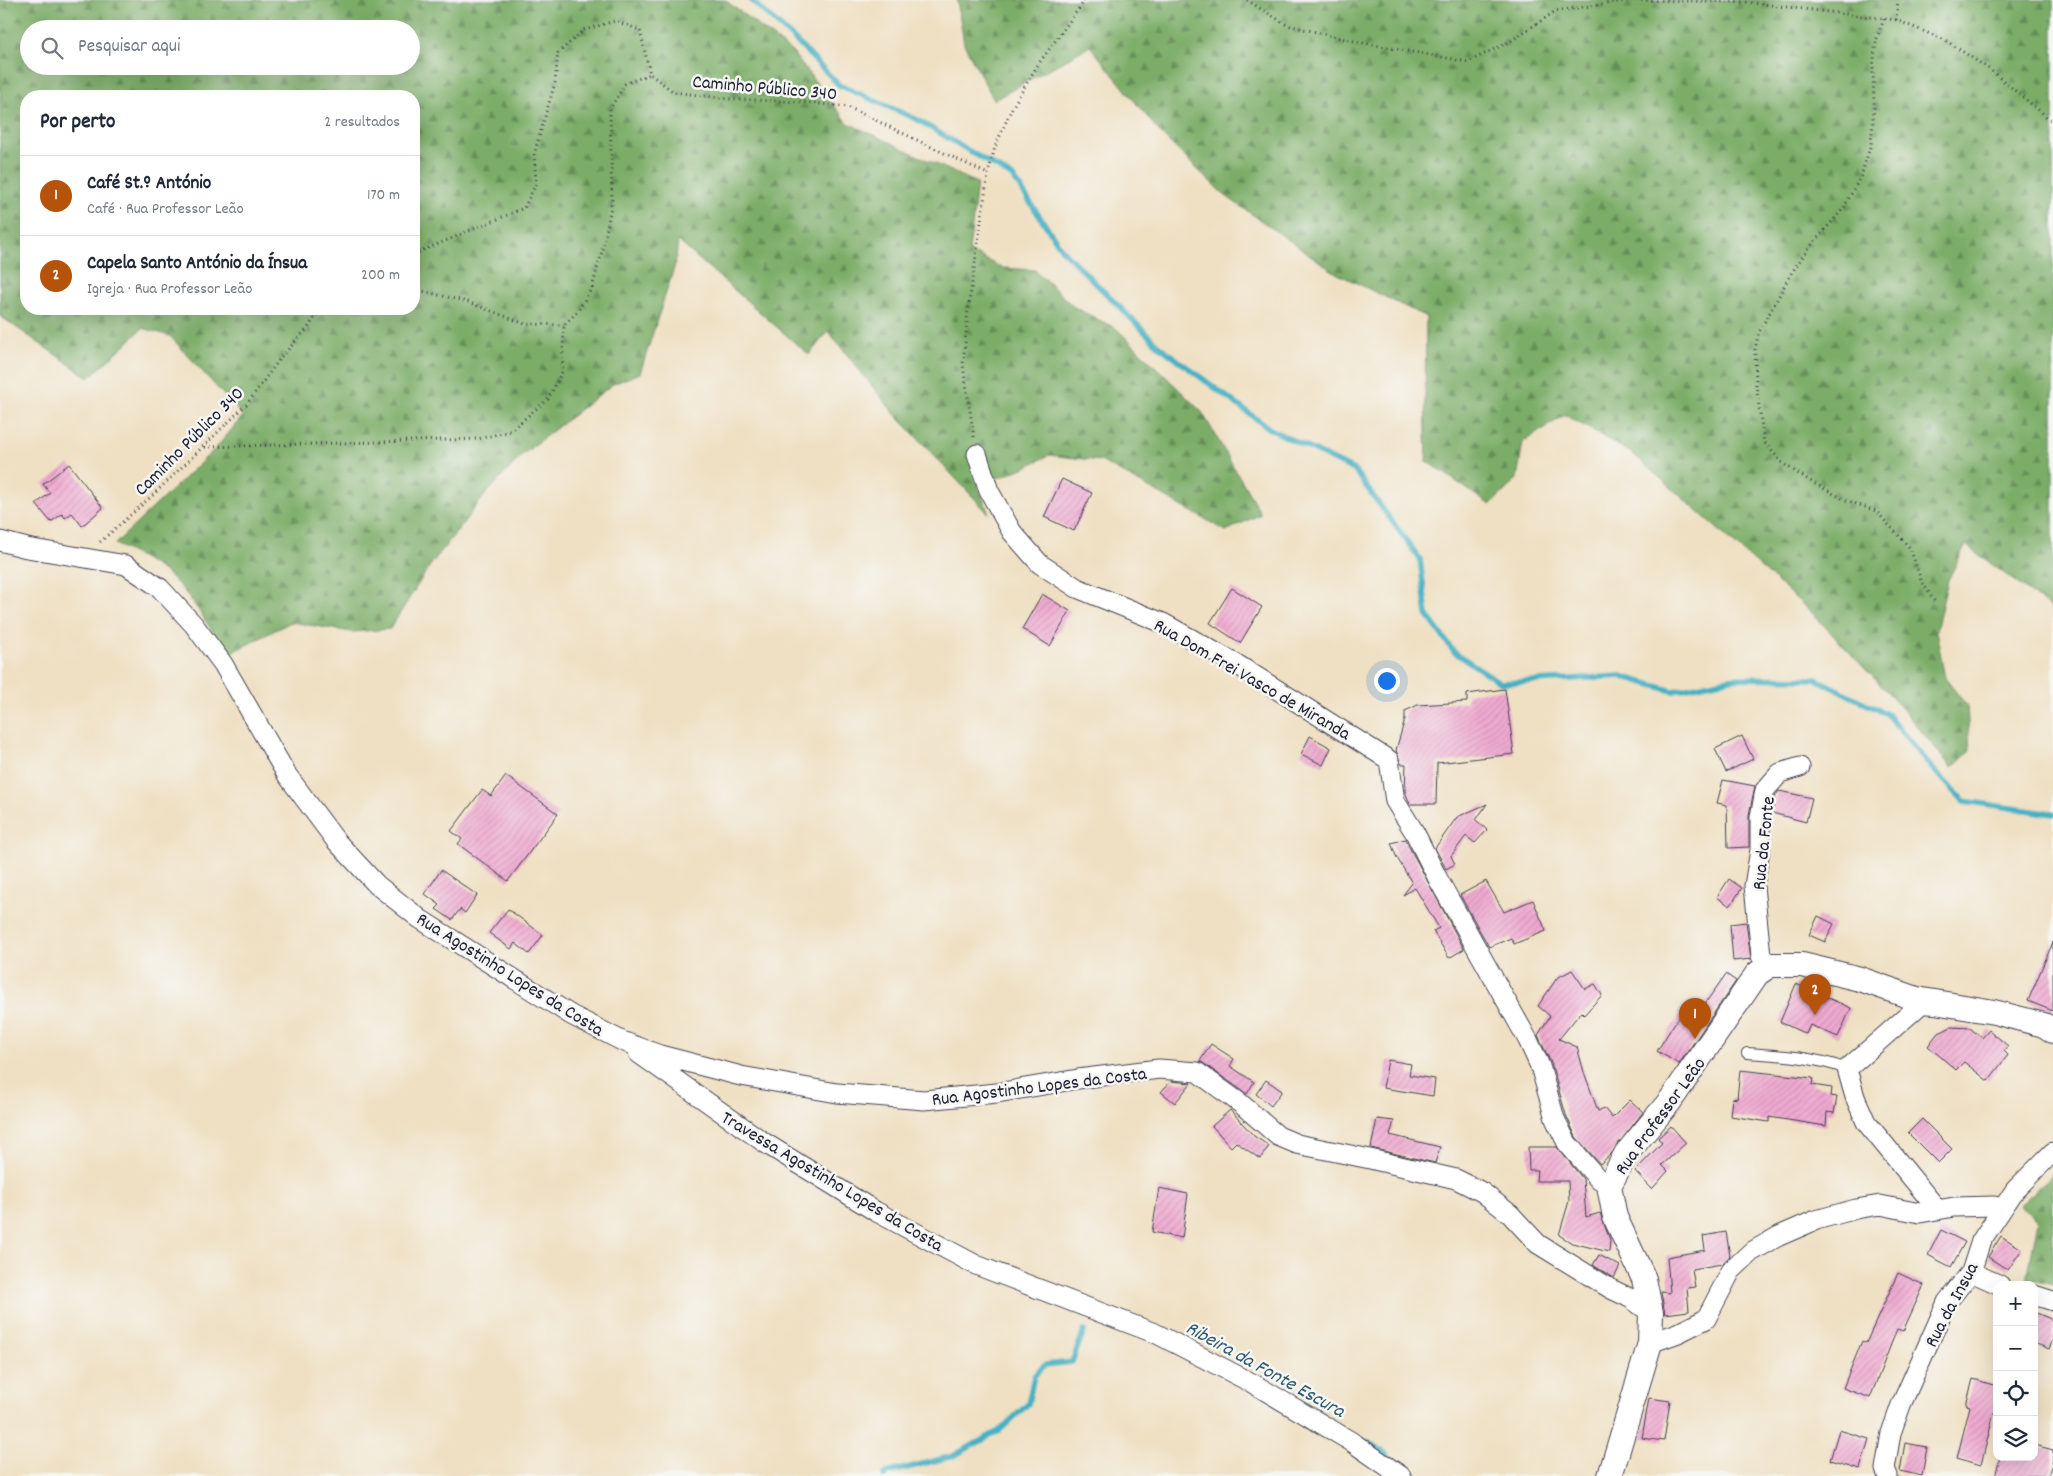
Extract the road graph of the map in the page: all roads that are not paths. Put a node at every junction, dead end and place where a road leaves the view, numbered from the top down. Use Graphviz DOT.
graph roads {
  1 [pos="977,454"];
  2 [pos="0,541"];
  3 [pos="1800,767"];
  4 [pos="1770,965"];
  5 [pos="1945,1004"];
  6 [pos="2053,1031"];
  7 [pos="622,1041"];
  8 [pos="1747,1052"];
  9 [pos="1847,1069"];
  10 [pos="2053,1152"];
  11 [pos="1609,1186"];
  12 [pos="2003,1208"];
  13 [pos="1938,1210"];
  14 [pos="1971,1272"];
  15 [pos="1993,1282"];
  16 [pos="2038,1297"];
  17 [pos="2053,1301"];
  18 [pos="1651,1313"];
  19 [pos="1650,1343"];
  20 [pos="1401,1476"];
  21 [pos="1610,1476"];
  22 [pos="1888,1476"];
  1 -- 11 [label="street, Rua Dom Frei Vasco de Miranda"];
  2 -- 7 [label="street, Rua Agostinho Lopes da Costa"];
  3 -- 4 [label="street, Rua da Fonte"];
  4 -- 5 [label="street"];
  4 -- 11 [label="street, Rua Professor Leão"];
  5 -- 6 [label="street"];
  5 -- 9 [label="street"];
  7 -- 18 [label="street, Rua Agostinho Lopes da Costa"];
  7 -- 20 [label="street, Travessa Agostinho Lopes da Costa"];
  8 -- 9 [label="lane"];
  9 -- 13 [label="street"];
  10 -- 12 [label="street, Rua da Insua"];
  11 -- 18 [label="street, Rua Professor Leão"];
  12 -- 13 [label="street"];
  12 -- 14 [label="street, Rua da Insua"];
  13 -- 19 [label="street"];
  14 -- 15 [label="street"];
  14 -- 22 [label="street, Rua da Insua"];
  16 -- 17 [label="street"];
  18 -- 19 [label="street, Rua Professor Leão"];
  19 -- 21 [label="street, Rua Professor Leão"];
}
